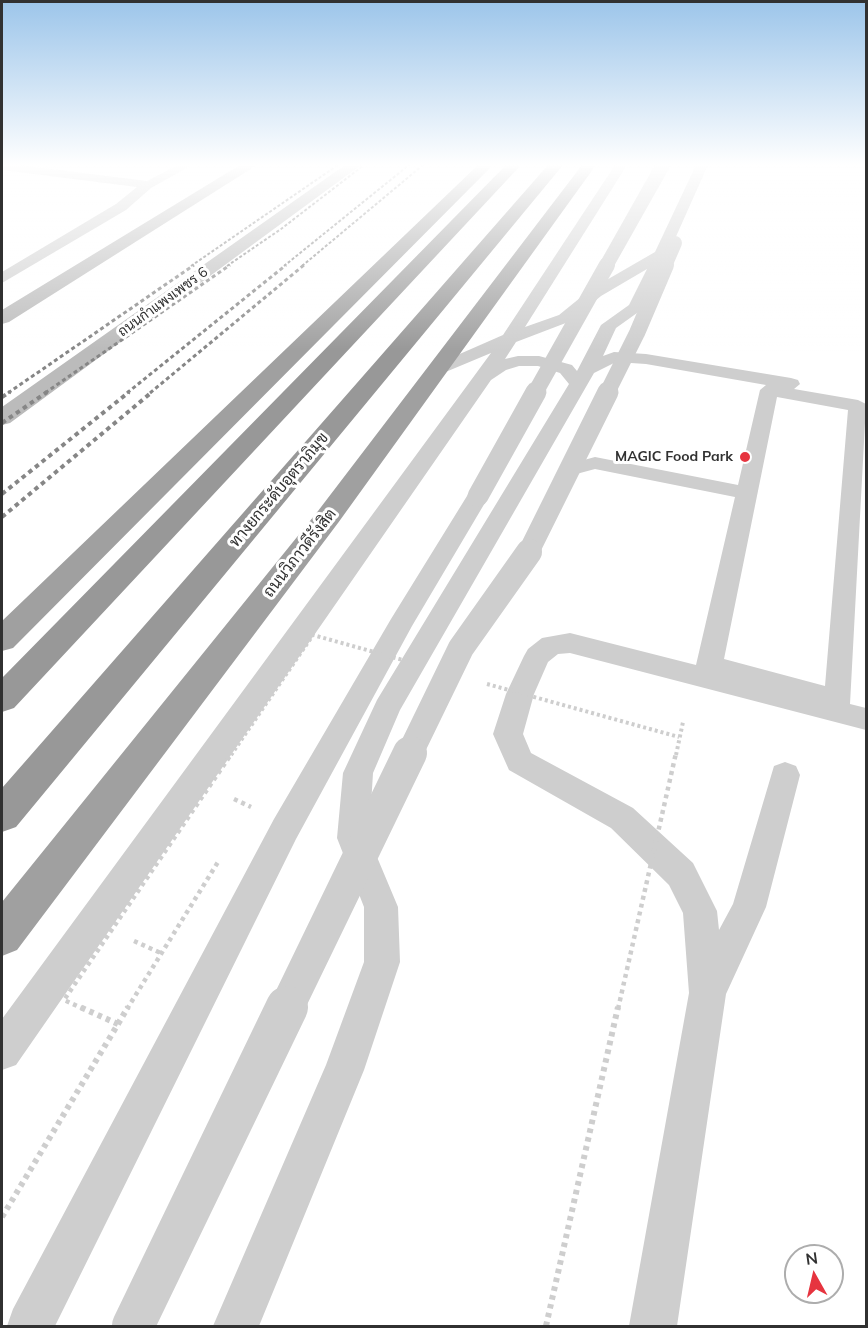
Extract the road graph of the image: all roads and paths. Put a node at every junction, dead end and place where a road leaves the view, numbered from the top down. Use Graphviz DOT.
graph roads {
  1 [pos="88,227"];
  2 [pos="150,227"];
  3 [pos="268,227"];
  4 [pos="423,227"];
  5 [pos="455,227"];
  6 [pos="503,227"];
  7 [pos="543,227"];
  8 [pos="581,227"];
  9 [pos="630,227"];
  10 [pos="632,227"];
  11 [pos="677,227"];
  12 [pos="678,227"];
  13 [pos="668,248"];
  14 [pos="2,278"];
  15 [pos="596,293"];
  16 [pos="2,318"];
  17 [pos="510,338"];
  18 [pos="436,371"];
  19 [pos="485,376"];
  20 [pos="583,376"];
  21 [pos="864,403"];
  22 [pos="2,418"];
  23 [pos="585,437"];
  24 [pos="569,470"];
  25 [pos="659,471"];
  26 [pos="748,487"];
  27 [pos="399,625"];
  28 [pos="2,640"];
  29 [pos="416,664"];
  30 [pos="485,683"];
  31 [pos="2,699"];
  32 [pos="838,700"];
  33 [pos="867,707"];
  34 [pos="387,708"];
  35 [pos="867,719"];
  36 [pos="683,722"];
  37 [pos="680,737"];
  38 [pos="785,775"];
  39 [pos="251,806"];
  40 [pos="2,814"];
  41 [pos="245,816"];
  42 [pos="222,856"];
  43 [pos="2,935"];
  44 [pos="708,993"];
  45 [pos="118,1024"];
  46 [pos="2,1051"];
  47 [pos="2,1217"];
  48 [pos="30,1326"];
  49 [pos="133,1326"];
  50 [pos="236,1326"];
  51 [pos="546,1326"];
  52 [pos="653,1326"];
  1 -- 14 [label="lane"];
  2 -- 16 [label="main road"];
  3 -- 22 [label="main road, ถนนกำแพงเพชร 6"];
  4 -- 28 [label="highway"];
  5 -- 31 [label="highway"];
  6 -- 40 [label="highway, ทางยกระดับอุตราภิมุข"];
  7 -- 18 [label="highway, ถนนวิภาวดีรังสิต"];
  8 -- 17 [label="lane"];
  9 -- 27 [label="lane, bridge"];
  10 -- 15 [label="lane"];
  11 -- 13 [label="lane"];
  12 -- 13 [label="lane"];
  13 -- 15 [label="lane"];
  13 -- 20 [label="lane"];
  13 -- 23 [label="lane, bridge"];
  15 -- 17 [label="lane"];
  17 -- 18 [label="lane"];
  17 -- 19 [label="lane"];
  18 -- 43 [label="highway, ถนนวิภาวดีรังสิต"];
  19 -- 20 [label="lane"];
  19 -- 46 [label="lane"];
  20 -- 21 [label="lane"];
  20 -- 34 [label="lane"];
  21 -- 26 [label="lane"];
  21 -- 32 [label="lane"];
  23 -- 24 [label="lane, bridge"];
  23 -- 25 [label="lane"];
  24 -- 25 [label="lane"];
  24 -- 49 [label="lane, bridge"];
  25 -- 26 [label="lane"];
  26 -- 32 [label="lane"];
  27 -- 34 [label="lane"];
  27 -- 48 [label="lane"];
  29 -- 45 [label="path, bridge"];
  30 -- 37 [label="path, bridge"];
  32 -- 33 [label="lane"];
  34 -- 50 [label="lane"];
  35 -- 44 [label="lane"];
  36 -- 37 [label="path, bridge"];
  37 -- 51 [label="path, bridge"];
  38 -- 44 [label="lane"];
  39 -- 41 [label="path"];
  42 -- 45 [label="path"];
  44 -- 52 [label="lane"];
  45 -- 47 [label="path, bridge"];
}
